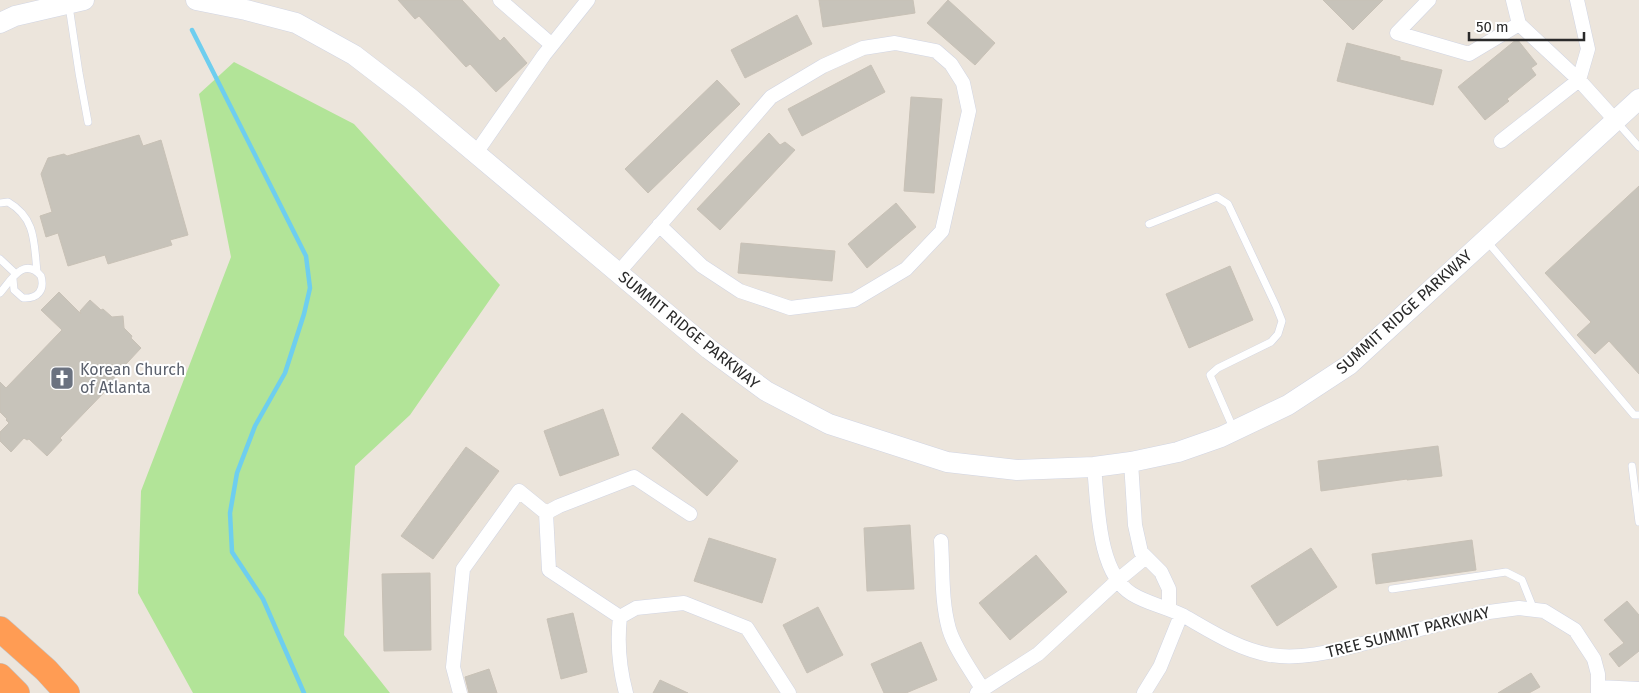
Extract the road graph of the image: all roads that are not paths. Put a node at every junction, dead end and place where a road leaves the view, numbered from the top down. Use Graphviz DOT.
graph roads {
  1 [pos="500,0"];
  2 [pos="1429,0"];
  3 [pos="1513,0"];
  4 [pos="1577,0"];
  5 [pos="206,1"];
  6 [pos="584,1"];
  7 [pos="77,2"];
  8 [pos="0,22"];
  9 [pos="1519,24"];
  10 [pos="552,46"];
  11 [pos="1578,80"];
  12 [pos="1639,99"];
  13 [pos="1616,121"];
  14 [pos="88,122"];
  15 [pos="1501,141"];
  16 [pos="1639,147"];
  17 [pos="476,153"];
  18 [pos="0,203"];
  19 [pos="1149,224"];
  20 [pos="659,225"];
  21 [pos="1486,239"];
  22 [pos="0,259"];
  23 [pos="37,272"];
  24 [pos="618,273"];
  25 [pos="14,276"];
  26 [pos="0,293"];
  27 [pos="1639,415"];
  28 [pos="1234,430"];
  29 [pos="1131,462"];
  30 [pos="1632,466"];
  31 [pos="1094,467"];
  32 [pos="546,514"];
  33 [pos="690,514"];
  34 [pos="1639,522"];
  35 [pos="940,541"];
  36 [pos="1146,557"];
  37 [pos="1118,580"];
  38 [pos="1392,590"];
  39 [pos="1534,610"];
  40 [pos="1175,612"];
  41 [pos="620,617"];
  42 [pos="0,629"];
  43 [pos="0,676"];
  44 [pos="1639,689"];
  45 [pos="1598,690"];
  46 [pos="980,691"];
  47 [pos="17,693"];
  48 [pos="66,693"];
  49 [pos="460,693"];
  50 [pos="626,693"];
  51 [pos="789,693"];
  52 [pos="1144,693"];
  1 -- 10 [label="street"];
  2 -- 9 [label="street"];
  3 -- 9 [label="street"];
  4 -- 11 [label="street"];
  5 -- 17 [label="street, SUMMIT RIDGE PARKWAY"];
  6 -- 10 [label="street"];
  7 -- 8 [label="street"];
  7 -- 14 [label="lane"];
  9 -- 11 [label="street"];
  10 -- 17 [label="street"];
  11 -- 13 [label="street"];
  11 -- 15 [label="street"];
  12 -- 13 [label="street, SUMMIT RIDGE PARKWAY"];
  13 -- 16 [label="lane"];
  13 -- 21 [label="street, SUMMIT RIDGE PARKWAY"];
  17 -- 24 [label="street, SUMMIT RIDGE PARKWAY"];
  18 -- 23 [label="lane"];
  19 -- 28 [label="lane"];
  20 -- 20 [label="street"];
  20 -- 24 [label="street"];
  21 -- 27 [label="lane"];
  21 -- 28 [label="street, SUMMIT RIDGE PARKWAY"];
  22 -- 25 [label="lane"];
  23 -- 25 [label="lane"];
  23 -- 25 [label="lane"];
  24 -- 31 [label="street, SUMMIT RIDGE PARKWAY"];
  25 -- 26 [label="lane"];
  28 -- 29 [label="street, SUMMIT RIDGE PARKWAY"];
  29 -- 31 [label="street, SUMMIT RIDGE PARKWAY"];
  29 -- 36 [label="street"];
  30 -- 34 [label="lane"];
  31 -- 37 [label="street, TREE SUMMIT PARKWAY"];
  32 -- 33 [label="street"];
  32 -- 41 [label="street"];
  32 -- 49 [label="street"];
  35 -- 46 [label="street"];
  36 -- 37 [label="street"];
  36 -- 40 [label="street"];
  37 -- 40 [label="street, TREE SUMMIT PARKWAY"];
  37 -- 46 [label="street"];
  38 -- 39 [label="lane"];
  39 -- 40 [label="street, TREE SUMMIT PARKWAY"];
  39 -- 45 [label="street, TREE SUMMIT PARKWAY"];
  40 -- 52 [label="street"];
  41 -- 50 [label="street"];
  41 -- 51 [label="street"];
  42 -- 48 [label="highway"];
  43 -- 47 [label="highway"];
  44 -- 45 [label="street, TREE SUMMIT PARKWAY"];
}
